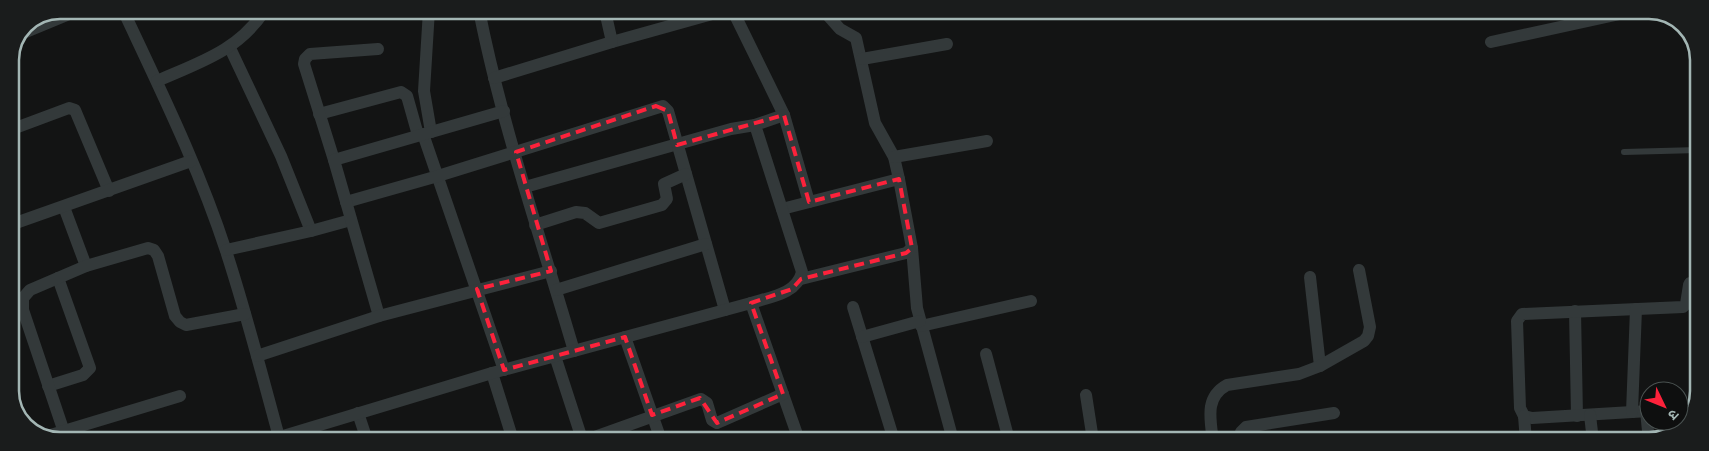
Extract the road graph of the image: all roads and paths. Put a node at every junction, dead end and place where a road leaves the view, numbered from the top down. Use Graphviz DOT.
graph roads {
  1 [pos="56,19"];
  2 [pos="127,19"];
  3 [pos="260,19"];
  4 [pos="428,19"];
  5 [pos="481,19"];
  6 [pos="607,19"];
  7 [pos="678,19"];
  8 [pos="737,19"];
  9 [pos="831,19"];
  10 [pos="1566,19"];
  11 [pos="34,29"];
  12 [pos="612,42"];
  13 [pos="1491,42"];
  14 [pos="947,44"];
  15 [pos="230,48"];
  16 [pos="378,49"];
  17 [pos="862,59"];
  18 [pos="494,78"];
  19 [pos="157,81"];
  20 [pos="504,111"];
  21 [pos="319,114"];
  22 [pos="784,115"];
  23 [pos="755,125"];
  24 [pos="19,127"];
  25 [pos="424,134"];
  26 [pos="987,141"];
  27 [pos="678,145"];
  28 [pos="1690,150"];
  29 [pos="516,152"];
  30 [pos="1624,152"];
  31 [pos="894,157"];
  32 [pos="334,160"];
  33 [pos="191,161"];
  34 [pos="686,174"];
  35 [pos="438,176"];
  36 [pos="899,179"];
  37 [pos="525,187"];
  38 [pos="109,190"];
  39 [pos="346,202"];
  40 [pos="809,202"];
  41 [pos="64,207"];
  42 [pos="782,209"];
  43 [pos="351,220"];
  44 [pos="19,222"];
  45 [pos="535,225"];
  46 [pos="311,231"];
  47 [pos="706,244"];
  48 [pos="912,248"];
  49 [pos="226,250"];
  50 [pos="86,266"];
  51 [pos="1359,270"];
  52 [pos="551,271"];
  53 [pos="1310,277"];
  54 [pos="58,278"];
  55 [pos="801,279"];
  56 [pos="1690,283"];
  57 [pos="477,289"];
  58 [pos="556,290"];
  59 [pos="1031,301"];
  60 [pos="751,303"];
  61 [pos="853,307"];
  62 [pos="1636,309"];
  63 [pos="725,310"];
  64 [pos="1575,312"];
  65 [pos="245,314"];
  66 [pos="379,316"];
  67 [pos="920,323"];
  68 [pos="625,337"];
  69 [pos="862,337"];
  70 [pos="574,351"];
  71 [pos="986,354"];
  72 [pos="258,356"];
  73 [pos="555,356"];
  74 [pos="1320,366"];
  75 [pos="498,371"];
  76 [pos="48,386"];
  77 [pos="783,394"];
  78 [pos="1086,395"];
  79 [pos="180,396"];
  80 [pos="1632,412"];
  81 [pos="1639,412"];
  82 [pos="358,413"];
  83 [pos="1334,413"];
  84 [pos="652,415"];
  85 [pos="1590,415"];
  86 [pos="1524,416"];
  87 [pos="1576,416"];
  88 [pos="64,432"];
  89 [pos="273,432"];
  90 [pos="294,432"];
  91 [pos="364,432"];
  92 [pos="511,432"];
  93 [pos="580,432"];
  94 [pos="608,432"];
  95 [pos="657,432"];
  96 [pos="796,432"];
  97 [pos="892,432"];
  98 [pos="951,432"];
  99 [pos="1007,432"];
  100 [pos="1092,432"];
  101 [pos="1212,432"];
  102 [pos="1241,432"];
  103 [pos="1525,432"];
  104 [pos="1592,432"];
  1 -- 11 [label="street"];
  2 -- 19 [label="street"];
  3 -- 15 [label="street"];
  4 -- 25 [label="street"];
  5 -- 18 [label="street"];
  6 -- 12 [label="street"];
  7 -- 12 [label="street"];
  8 -- 22 [label="street"];
  9 -- 17 [label="street"];
  10 -- 13 [label="street"];
  12 -- 18 [label="street"];
  14 -- 17 [label="street"];
  15 -- 19 [label="street"];
  15 -- 46 [label="street"];
  16 -- 21 [label="street"];
  17 -- 31 [label="street"];
  18 -- 20 [label="street"];
  19 -- 33 [label="street"];
  20 -- 25 [label="street"];
  20 -- 29 [label="street"];
  21 -- 25 [label="street"];
  21 -- 32 [label="street"];
  22 -- 23 [label="street"];
  22 -- 40 [label="street"];
  23 -- 27 [label="street"];
  23 -- 42 [label="street"];
  24 -- 38 [label="street"];
  25 -- 32 [label="street"];
  25 -- 35 [label="street"];
  26 -- 31 [label="street"];
  27 -- 29 [label="street"];
  27 -- 34 [label="street"];
  27 -- 37 [label="street"];
  28 -- 30 [label="lane"];
  29 -- 35 [label="street"];
  29 -- 37 [label="street"];
  31 -- 36 [label="street"];
  32 -- 39 [label="street"];
  33 -- 38 [label="street"];
  33 -- 49 [label="street"];
  34 -- 45 [label="street"];
  34 -- 47 [label="street"];
  35 -- 39 [label="street"];
  35 -- 57 [label="street"];
  36 -- 40 [label="street"];
  36 -- 48 [label="street"];
  37 -- 45 [label="street"];
  38 -- 41 [label="street"];
  39 -- 43 [label="street"];
  40 -- 42 [label="street"];
  41 -- 44 [label="street"];
  41 -- 50 [label="street"];
  42 -- 55 [label="street"];
  43 -- 46 [label="street"];
  43 -- 66 [label="street"];
  45 -- 52 [label="street"];
  46 -- 49 [label="street"];
  47 -- 58 [label="street"];
  47 -- 63 [label="street"];
  48 -- 55 [label="street"];
  48 -- 67 [label="street"];
  49 -- 65 [label="street"];
  50 -- 54 [label="street"];
  50 -- 65 [label="street"];
  51 -- 74 [label="street"];
  52 -- 57 [label="street"];
  52 -- 58 [label="street"];
  53 -- 74 [label="street"];
  54 -- 76 [label="street"];
  54 -- 76 [label="street"];
  55 -- 60 [label="street"];
  56 -- 62 [label="street"];
  57 -- 66 [label="street"];
  57 -- 75 [label="street"];
  58 -- 70 [label="street"];
  59 -- 67 [label="street"];
  60 -- 63 [label="street"];
  60 -- 77 [label="street"];
  61 -- 69 [label="street"];
  62 -- 64 [label="street"];
  62 -- 80 [label="street"];
  63 -- 68 [label="street"];
  64 -- 86 [label="street"];
  64 -- 87 [label="street"];
  65 -- 72 [label="street"];
  66 -- 72 [label="street"];
  67 -- 69 [label="street"];
  67 -- 98 [label="street"];
  68 -- 70 [label="street"];
  68 -- 84 [label="street"];
  69 -- 97 [label="street"];
  70 -- 73 [label="street"];
  71 -- 99 [label="street"];
  72 -- 89 [label="street"];
  73 -- 75 [label="street"];
  73 -- 93 [label="street"];
  74 -- 101 [label="street"];
  75 -- 82 [label="street"];
  75 -- 92 [label="street"];
  76 -- 88 [label="street"];
  77 -- 84 [label="street"];
  77 -- 96 [label="street"];
  78 -- 100 [label="street"];
  79 -- 88 [label="street"];
  80 -- 81 [label="street"];
  80 -- 85 [label="street"];
  82 -- 90 [label="street"];
  82 -- 91 [label="street"];
  83 -- 102 [label="street"];
  84 -- 94 [label="street"];
  84 -- 95 [label="street"];
  85 -- 87 [label="street"];
  85 -- 104 [label="street"];
  86 -- 87 [label="street"];
  86 -- 103 [label="street"];
}
